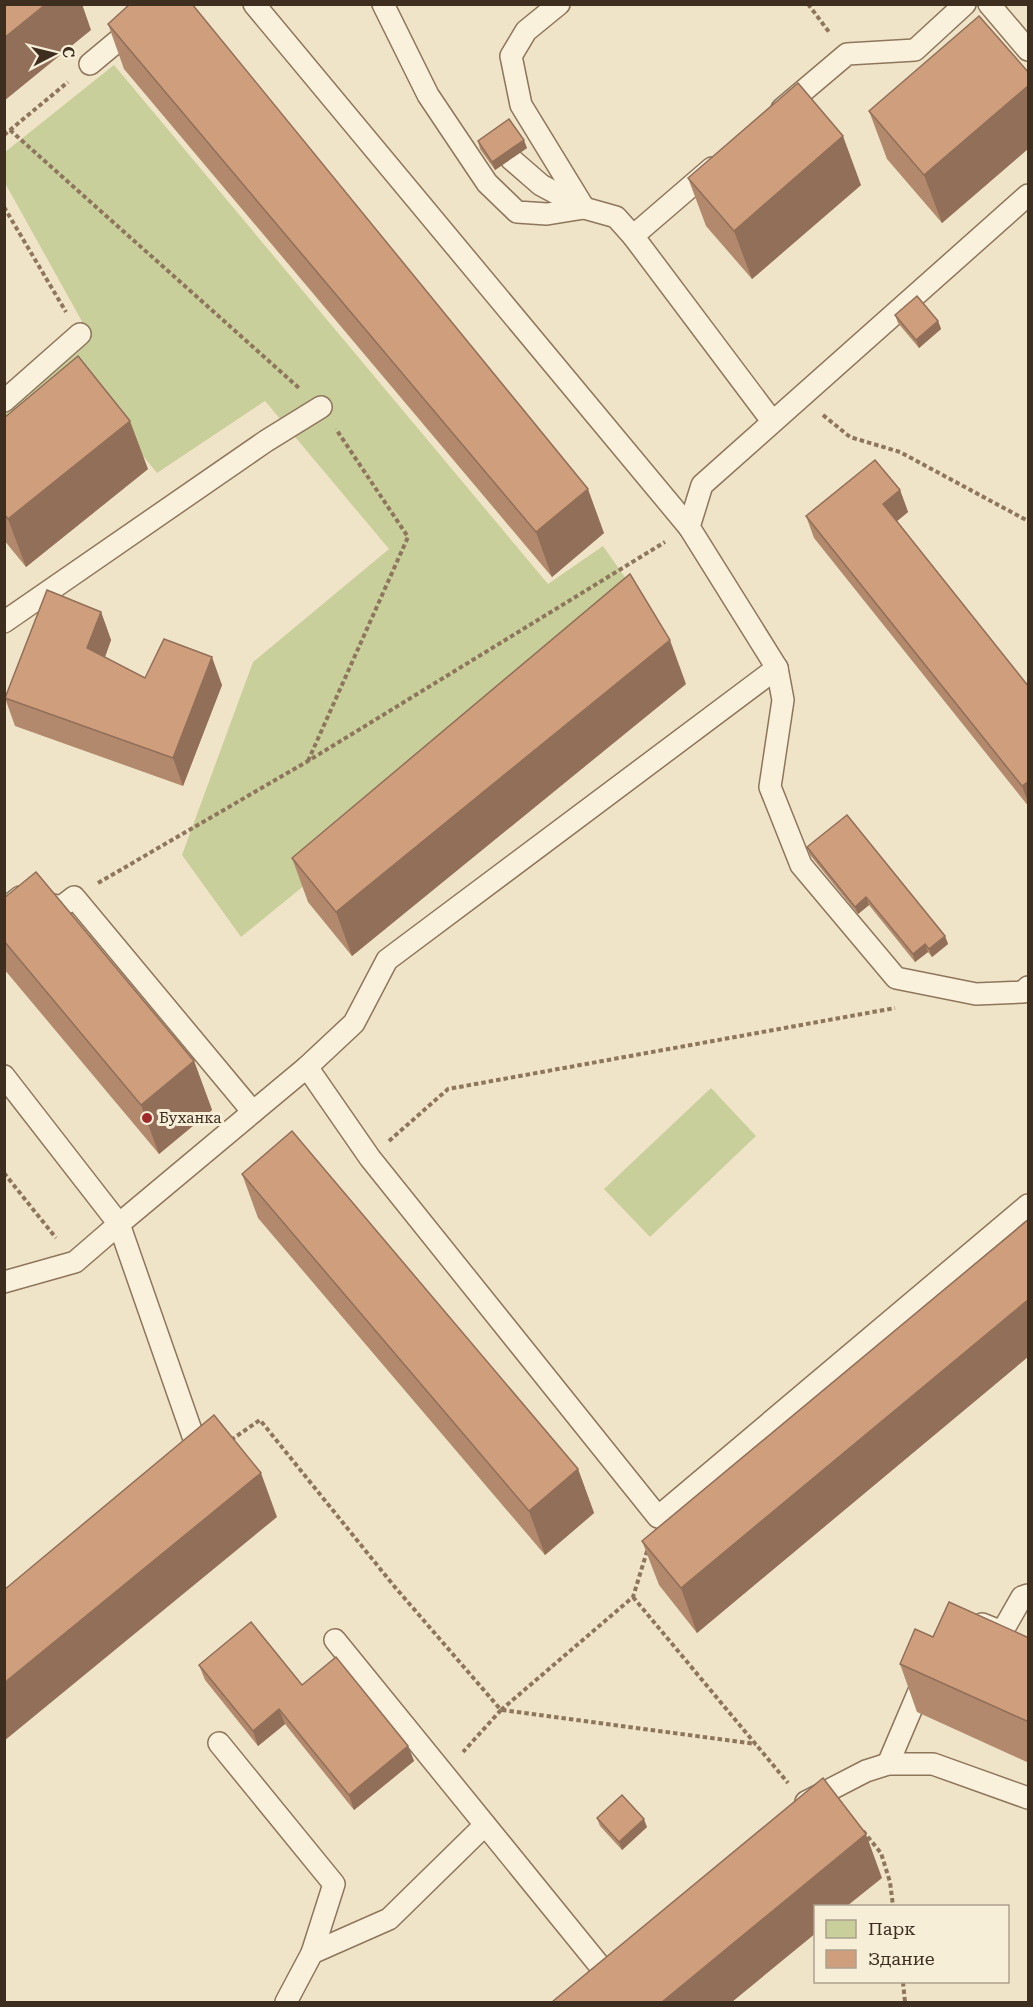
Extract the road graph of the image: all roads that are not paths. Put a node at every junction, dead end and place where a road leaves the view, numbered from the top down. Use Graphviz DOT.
graph roads {
  1 [pos="162,4"];
  2 [pos="254,4"];
  3 [pos="383,4"];
  4 [pos="559,4"];
  5 [pos="965,4"];
  6 [pos="989,4"];
  7 [pos="1029,50"];
  8 [pos="90,64"];
  9 [pos="766,122"];
  10 [pos="731,152"];
  11 [pos="511,159"];
  12 [pos="1029,195"];
  13 [pos="584,208"];
  14 [pos="633,236"];
  15 [pos="80,334"];
  16 [pos="4,401"];
  17 [pos="321,408"];
  18 [pos="772,421"];
  19 [pos="689,527"];
  20 [pos="4,622"];
  21 [pos="777,668"];
  22 [pos="4,910"];
  23 [pos="1027,993"];
  24 [pos="307,1067"];
  25 [pos="4,1076"];
  26 [pos="253,1112"];
  27 [pos="1029,1205"];
  28 [pos="119,1224"];
  29 [pos="4,1282"];
  30 [pos="183,1476"];
  31 [pos="1029,1594"];
  32 [pos="963,1616"];
  33 [pos="335,1640"];
  34 [pos="934,1655"];
  35 [pos="219,1743"];
  36 [pos="888,1764"];
  37 [pos="1029,1798"];
  38 [pos="787,1818"];
  39 [pos="485,1825"];
  40 [pos="312,1953"];
  41 [pos="622,1956"];
  42 [pos="286,2002"];
  1 -- 8 [label="lane"];
  2 -- 19 [label="lane"];
  3 -- 13 [label="lane"];
  4 -- 13 [label="lane"];
  5 -- 9 [label="lane"];
  6 -- 7 [label="lane"];
  10 -- 14 [label="lane"];
  11 -- 13 [label="lane"];
  12 -- 18 [label="lane"];
  13 -- 14 [label="lane"];
  14 -- 18 [label="lane"];
  15 -- 16 [label="lane"];
  17 -- 20 [label="lane"];
  18 -- 19 [label="lane"];
  19 -- 21 [label="lane"];
  21 -- 23 [label="lane"];
  21 -- 24 [label="lane"];
  22 -- 26 [label="lane"];
  24 -- 26 [label="lane"];
  24 -- 27 [label="lane"];
  25 -- 28 [label="lane"];
  26 -- 28 [label="lane"];
  28 -- 29 [label="lane"];
  28 -- 30 [label="lane"];
  31 -- 32 [label="lane"];
  33 -- 39 [label="lane"];
  34 -- 36 [label="lane"];
  35 -- 40 [label="lane"];
  36 -- 37 [label="lane"];
  36 -- 38 [label="lane"];
  39 -- 40 [label="lane"];
  39 -- 41 [label="lane"];
  40 -- 42 [label="lane"];
}
